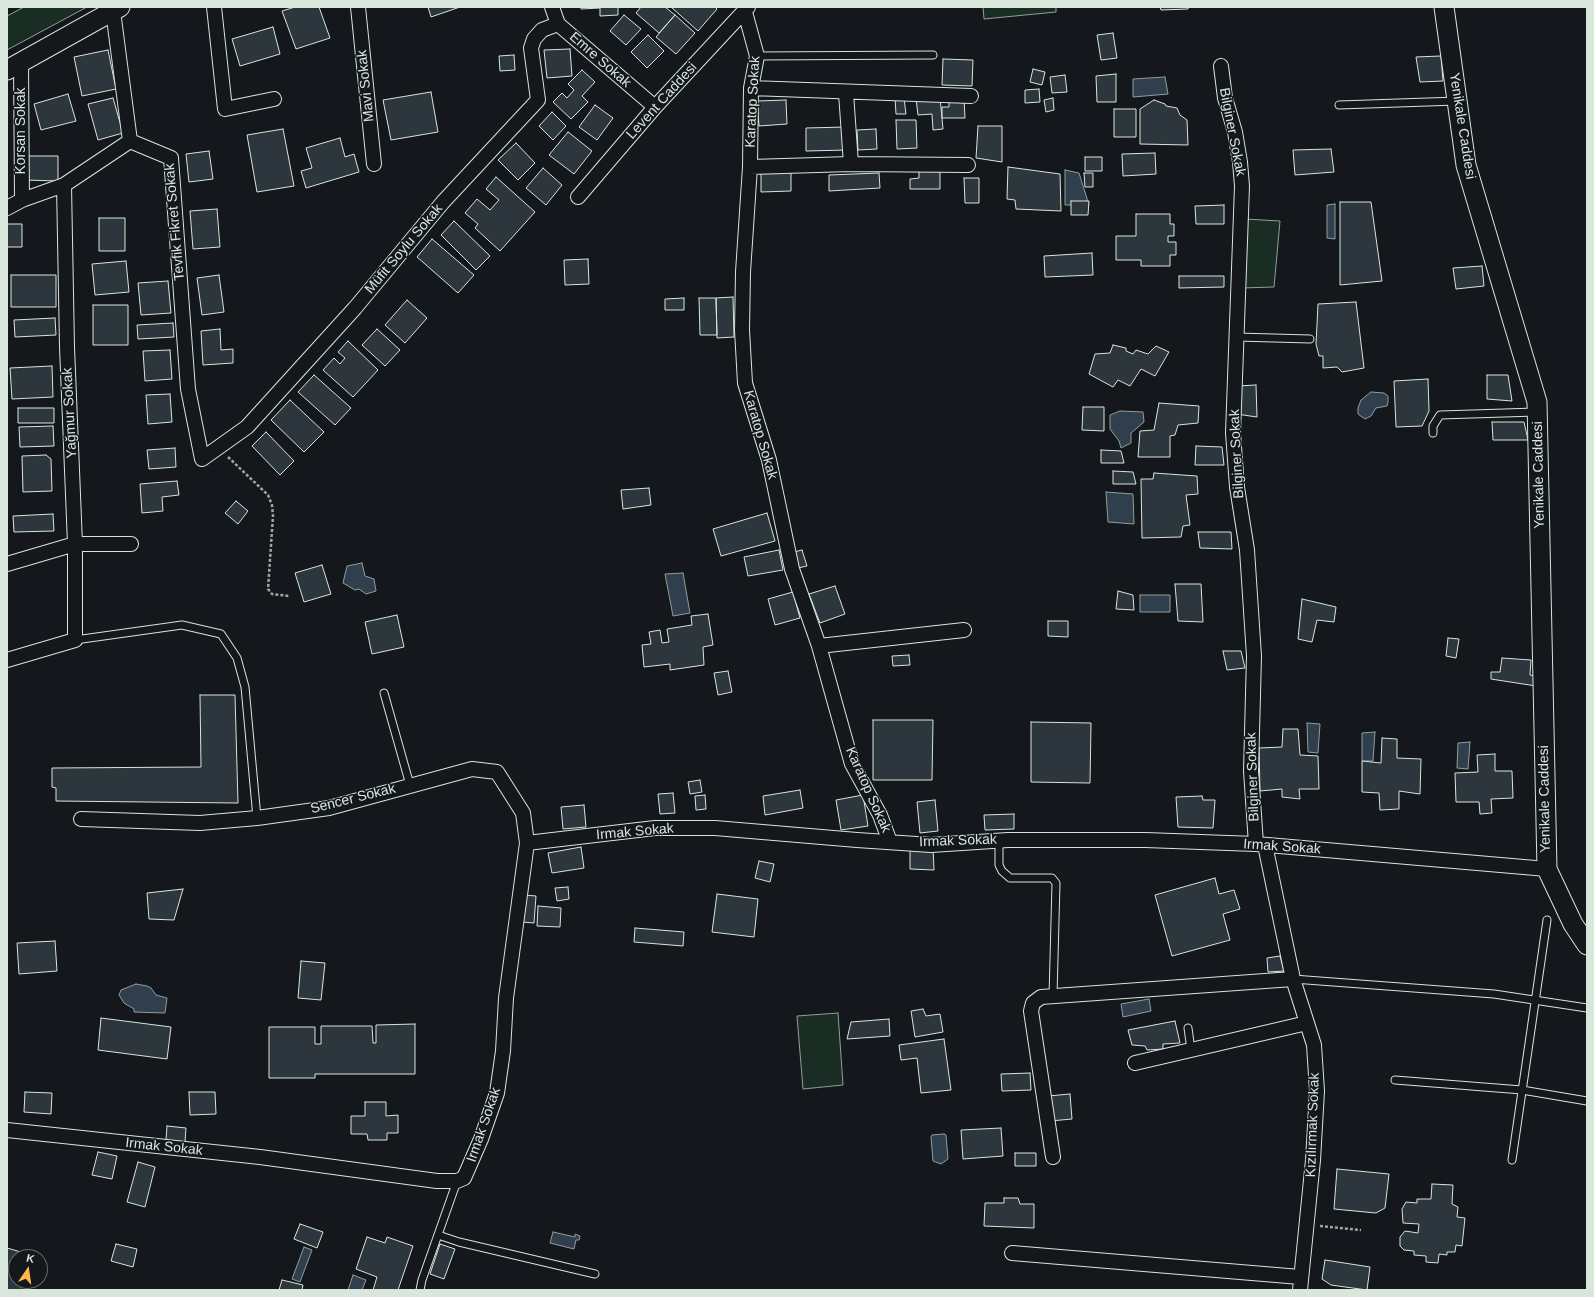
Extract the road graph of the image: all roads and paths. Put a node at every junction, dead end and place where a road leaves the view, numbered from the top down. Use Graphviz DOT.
graph roads {
  1 [pos="214,7"];
  2 [pos="358,7"];
  3 [pos="552,7"];
  4 [pos="1444,7"];
  5 [pos="117,9"];
  6 [pos="746,9"];
  7 [pos="558,24"];
  8 [pos="933,55"];
  9 [pos="756,56"];
  10 [pos="14,66"];
  11 [pos="1221,66"];
  12 [pos="750,88"];
  13 [pos="846,93"];
  14 [pos="971,96"];
  15 [pos="274,100"];
  16 [pos="1457,101"];
  17 [pos="1339,105"];
  18 [pos="655,107"];
  19 [pos="130,141"];
  20 [pos="374,164"];
  21 [pos="851,164"];
  22 [pos="968,165"];
  23 [pos="750,168"];
  24 [pos="64,185"];
  25 [pos="578,197"];
  26 [pos="22,200"];
  27 [pos="7,208"];
  28 [pos="1237,337"];
  29 [pos="1310,339"];
  30 [pos="1537,412"];
  31 [pos="1433,432"];
  32 [pos="218,448"];
  33 [pos="202,459"];
  34 [pos="75,544"];
  35 [pos="131,544"];
  36 [pos="7,564"];
  37 [pos="289,596"];
  38 [pos="964,630"];
  39 [pos="75,640"];
  40 [pos="819,646"];
  41 [pos="7,660"];
  42 [pos="384,693"];
  43 [pos="410,785"];
  44 [pos="257,818"];
  45 [pos="81,819"];
  46 [pos="999,840"];
  47 [pos="890,842"];
  48 [pos="527,843"];
  49 [pos="1260,845"];
  50 [pos="1547,870"];
  51 [pos="1547,920"];
  52 [pos="1587,945"];
  53 [pos="1294,979"];
  54 [pos="1053,996"];
  55 [pos="1536,1000"];
  56 [pos="1587,1008"];
  57 [pos="1307,1023"];
  58 [pos="1188,1028"];
  59 [pos="1191,1050"];
  60 [pos="1135,1063"];
  61 [pos="1395,1080"];
  62 [pos="1522,1090"];
  63 [pos="1587,1101"];
  64 [pos="7,1130"];
  65 [pos="1053,1158"];
  66 [pos="1512,1160"];
  67 [pos="457,1182"];
  68 [pos="1306,1225"];
  69 [pos="1361,1230"];
  70 [pos="438,1236"];
  71 [pos="1012,1253"];
  72 [pos="595,1274"];
  73 [pos="1300,1284"];
  74 [pos="420,1290"];
  1 -- 15 [label="street"];
  2 -- 20 [label="street, Mavi Sokak"];
  3 -- 7 [label="street, Emre Sokak"];
  4 -- 16 [label="street, Yenikale Caddesi"];
  5 -- 10 [label="street"];
  5 -- 19 [label="street"];
  6 -- 9 [label="street, Karatop Sokak"];
  6 -- 18 [label="street, Levent Caddesi"];
  7 -- 18 [label="street, Emre Sokak"];
  7 -- 32 [label="street, Müfit Soylu Sokak"];
  8 -- 9 [label="lane"];
  9 -- 12 [label="street, Karatop Sokak"];
  10 -- 26 [label="street, Korsan Sokak"];
  11 -- 28 [label="street, Bilginer Sokak"];
  12 -- 13 [label="street"];
  12 -- 23 [label="street, Karatop Sokak"];
  13 -- 14 [label="street"];
  13 -- 21 [label="street"];
  16 -- 17 [label="lane"];
  16 -- 30 [label="street, Yenikale Caddesi"];
  18 -- 25 [label="street, Levent Caddesi"];
  19 -- 24 [label="street"];
  19 -- 33 [label="street, Tevfik Fikret Sokak"];
  21 -- 22 [label="street"];
  21 -- 23 [label="street"];
  23 -- 40 [label="street, Karatop Sokak"];
  24 -- 26 [label="street"];
  24 -- 34 [label="street, Yağmur Sokak"];
  26 -- 27 [label="street"];
  28 -- 29 [label="lane"];
  28 -- 49 [label="street, Bilginer Sokak"];
  30 -- 31 [label="lane"];
  30 -- 50 [label="street, Yenikale Caddesi"];
  32 -- 33 [label="street, Müfit Soylu Sokak"];
  32 -- 37 [label="path"];
  34 -- 35 [label="street"];
  34 -- 36 [label="street"];
  34 -- 39 [label="street, Yağmur Sokak"];
  38 -- 40 [label="street"];
  39 -- 41 [label="street"];
  39 -- 44 [label="lane"];
  40 -- 47 [label="street, Karatop Sokak"];
  42 -- 43 [label="lane"];
  43 -- 44 [label="street, Sencer Sokak"];
  43 -- 48 [label="street, Sencer Sokak"];
  44 -- 45 [label="street, Sencer Sokak"];
  46 -- 47 [label="street, Irmak Sokak"];
  46 -- 49 [label="street, Irmak Sokak"];
  46 -- 54 [label="lane"];
  47 -- 48 [label="street, Irmak Sokak"];
  48 -- 67 [label="street, Irmak Sokak"];
  49 -- 50 [label="street, Irmak Sokak"];
  49 -- 53 [label="street, Kızılırmak Sokak"];
  50 -- 52 [label="street, Yenikale Caddesi"];
  51 -- 55 [label="lane"];
  53 -- 54 [label="street"];
  53 -- 55 [label="lane"];
  53 -- 57 [label="street, Kızılırmak Sokak"];
  54 -- 65 [label="street"];
  55 -- 56 [label="lane"];
  55 -- 62 [label="lane"];
  57 -- 59 [label="street"];
  57 -- 68 [label="street, Kızılırmak Sokak"];
  58 -- 59 [label="lane"];
  59 -- 60 [label="street"];
  61 -- 62 [label="lane"];
  62 -- 63 [label="lane"];
  62 -- 66 [label="lane"];
  64 -- 67 [label="street, Irmak Sokak"];
  67 -- 70 [label="lane"];
  68 -- 69 [label="path"];
  68 -- 73 [label="street, Kızılırmak Sokak"];
  70 -- 72 [label="lane"];
  70 -- 74 [label="lane"];
  71 -- 73 [label="street"];
}
